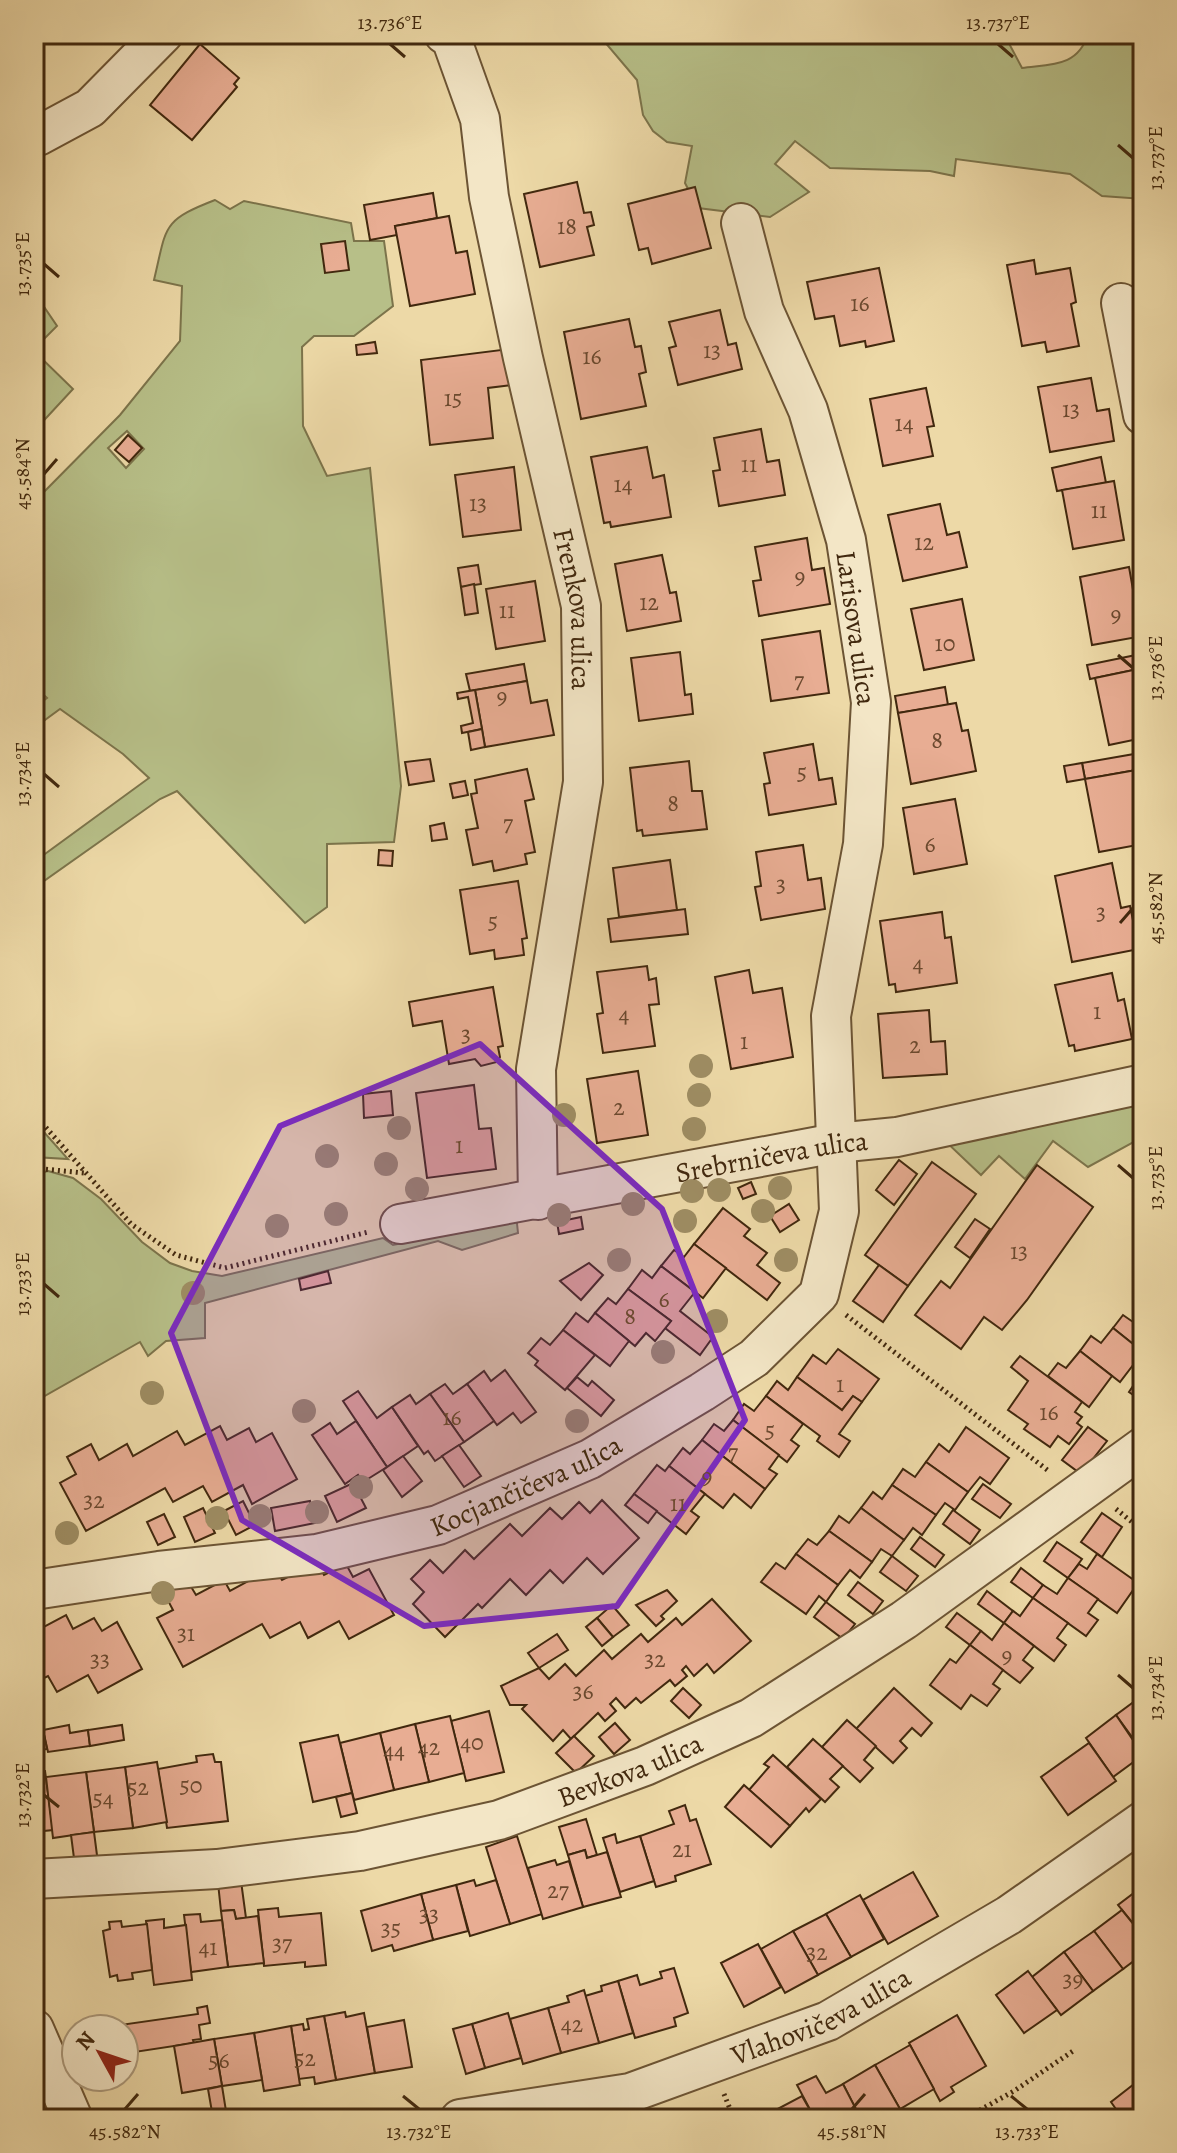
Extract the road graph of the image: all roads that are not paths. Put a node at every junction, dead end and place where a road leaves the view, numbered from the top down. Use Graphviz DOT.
graph roads {
  1 [pos="163,34"];
  2 [pos="444,34"];
  3 [pos="38,136"];
  4 [pos="741,223"];
  5 [pos="1121,303"];
  6 [pos="1143,415"];
  7 [pos="1143,1084"];
  8 [pos="836,1143"];
  9 [pos="538,1200"];
  10 [pos="400,1224"];
  11 [pos="1143,1447"];
  12 [pos="34,1590"];
  13 [pos="1143,1821"];
  14 [pos="34,1879"];
  15 [pos="34,2029"];
  16 [pos="73,2119"];
  17 [pos="460,2119"];
  1 -- 3 [label="street"];
  2 -- 9 [label="street, Frenkova ulica"];
  4 -- 8 [label="street, Larisova ulica"];
  5 -- 6 [label="street"];
  7 -- 8 [label="street, Srebrničeva ulica"];
  8 -- 9 [label="street, Srebrničeva ulica"];
  8 -- 12 [label="street, Kocjančičeva ulica"];
  9 -- 10 [label="street, Srebrničeva ulica"];
  11 -- 14 [label="street, Bevkova ulica"];
  13 -- 17 [label="street, Vlahovičeva ulica"];
  15 -- 16 [label="street"];
}
